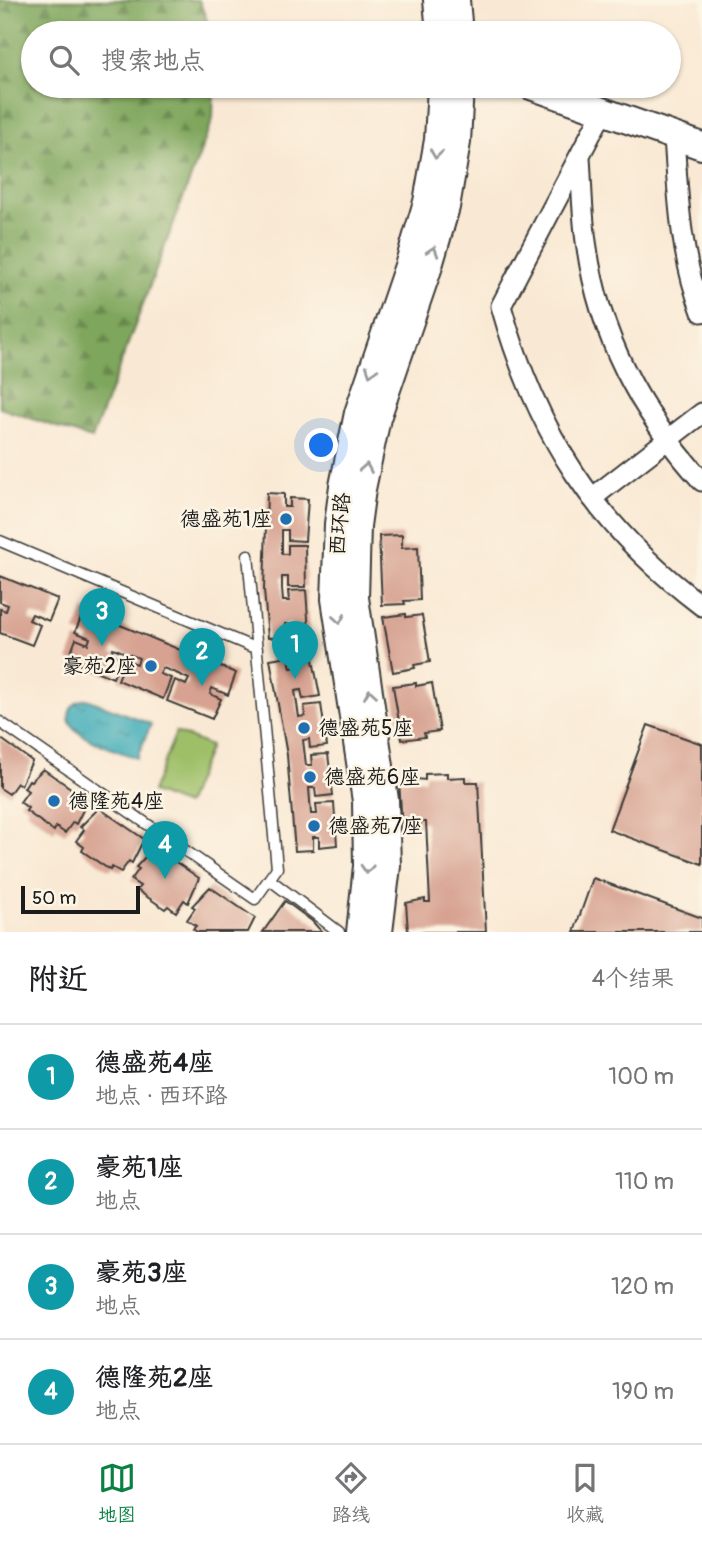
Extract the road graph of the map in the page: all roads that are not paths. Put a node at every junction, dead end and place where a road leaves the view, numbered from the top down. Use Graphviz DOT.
graph roads {
  1 [pos="437,0"];
  2 [pos="456,0"];
  3 [pos="439,21"];
  4 [pos="458,21"];
  5 [pos="441,98"];
  6 [pos="459,98"];
  7 [pos="566,98"];
  8 [pos="603,111"];
  9 [pos="674,136"];
  10 [pos="702,146"];
  11 [pos="580,155"];
  12 [pos="702,312"];
  13 [pos="702,414"];
  14 [pos="667,440"];
  15 [pos="702,481"];
  16 [pos="592,498"];
  17 [pos="0,541"];
  18 [pos="248,555"];
  19 [pos="702,606"];
  20 [pos="257,649"];
  21 [pos="0,722"];
  22 [pos="269,879"];
  23 [pos="339,932"];
  24 [pos="360,932"];
  25 [pos="379,932"];
  1 -- 3 [label="main road"];
  2 -- 4 [label="main road"];
  5 -- 24 [label="main road, 西环路, one-way"];
  25 -- 6 [label="main road, 西环路, one-way"];
  7 -- 8 [label="main road"];
  8 -- 9 [label="main road"];
  8 -- 11 [label="street"];
  9 -- 10 [label="main road"];
  9 -- 12 [label="street"];
  11 -- 14 [label="street"];
  11 -- 16 [label="street"];
  13 -- 14 [label="street"];
  14 -- 15 [label="street"];
  14 -- 16 [label="street"];
  16 -- 19 [label="street"];
  17 -- 20 [label="lane"];
  18 -- 20 [label="lane"];
  20 -- 22 [label="lane"];
  21 -- 22 [label="lane"];
  22 -- 23 [label="lane"];
}
